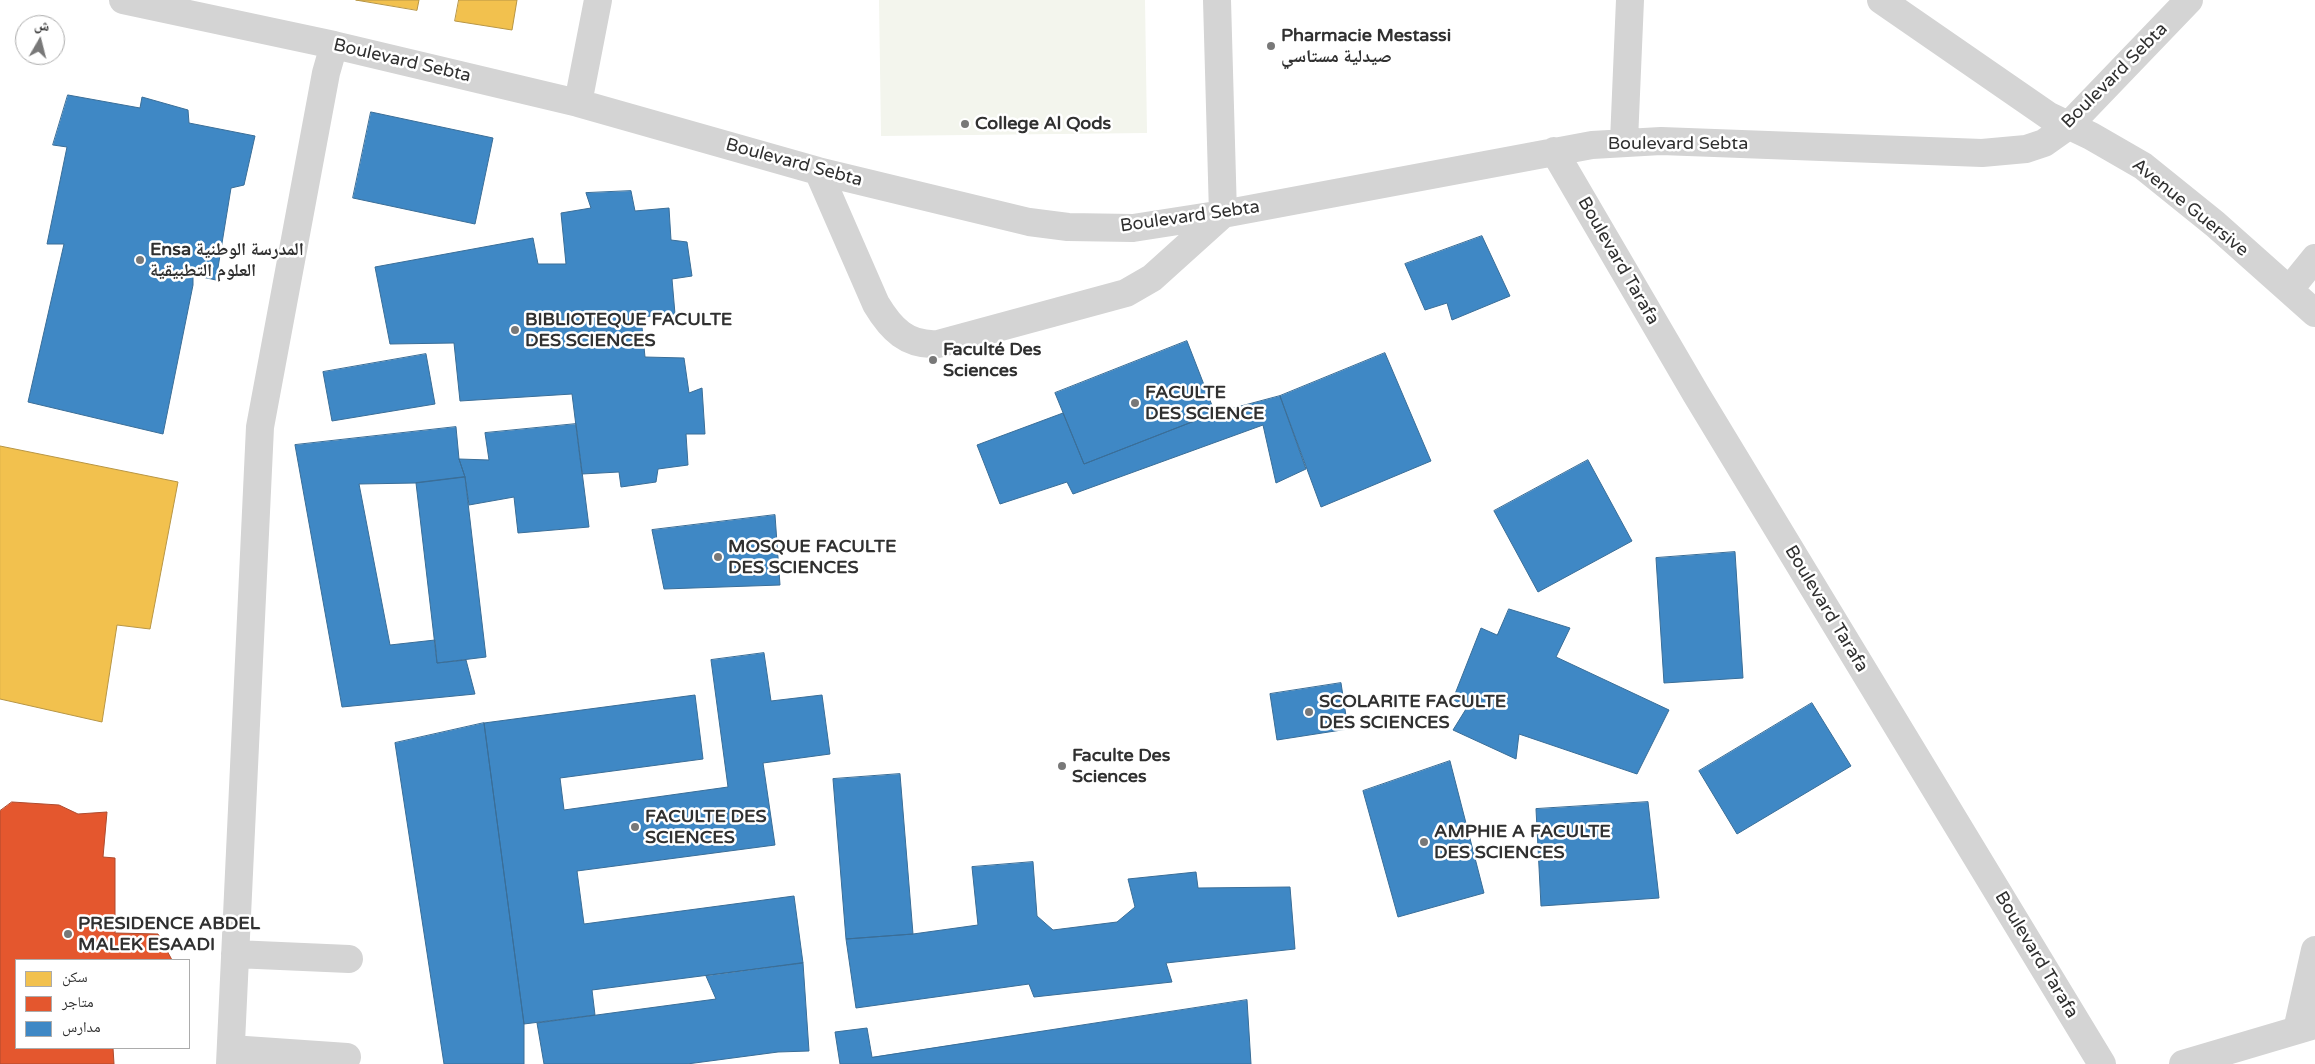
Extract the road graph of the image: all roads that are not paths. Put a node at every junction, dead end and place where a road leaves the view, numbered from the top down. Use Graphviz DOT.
graph roads {
  1 [pos="123,0"];
  2 [pos="598,0"];
  3 [pos="1217,0"];
  4 [pos="1630,0"];
  5 [pos="1881,0"];
  6 [pos="2189,0"];
  7 [pos="334,45"];
  8 [pos="578,103"];
  9 [pos="2068,126"];
  10 [pos="1624,141"];
  11 [pos="1554,151"];
  12 [pos="818,171"];
  13 [pos="1223,214"];
  14 [pos="2315,258"];
  15 [pos="2289,290"];
  16 [pos="2315,313"];
  17 [pos="2315,950"];
  18 [pos="235,954"];
  19 [pos="349,959"];
  20 [pos="2306,1027"];
  21 [pos="230,1056"];
  22 [pos="348,1057"];
  23 [pos="2102,1064"];
  24 [pos="2183,1064"];
  1 -- 7 [label="street, Boulevard Sebta"];
  2 -- 8 [label="street"];
  3 -- 13 [label="street"];
  4 -- 10 [label="street"];
  5 -- 9 [label="street, Avenue Guersive"];
  6 -- 9 [label="street, Boulevard Sebta"];
  7 -- 8 [label="street, Boulevard Sebta"];
  7 -- 18 [label="street"];
  8 -- 12 [label="street, Boulevard Sebta"];
  9 -- 10 [label="street, Boulevard Sebta"];
  9 -- 15 [label="street, Avenue Guersive"];
  10 -- 11 [label="street, Boulevard Sebta"];
  11 -- 13 [label="street, Boulevard Sebta"];
  11 -- 23 [label="street, Boulevard Tarafa"];
  12 -- 13 [label="street, Boulevard Sebta"];
  12 -- 13 [label="street"];
  14 -- 15 [label="street"];
  15 -- 16 [label="street, Avenue Guersive"];
  17 -- 20 [label="street"];
  18 -- 19 [label="street"];
  18 -- 21 [label="street"];
  20 -- 24 [label="street"];
  21 -- 22 [label="street"];
}
